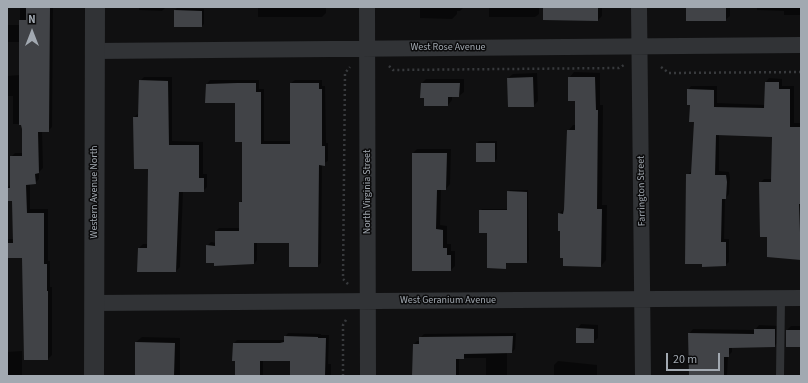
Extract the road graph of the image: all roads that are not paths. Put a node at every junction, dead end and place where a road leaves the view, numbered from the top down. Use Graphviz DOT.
graph roads {
  1 [pos="95,7"];
  2 [pos="367,7"];
  3 [pos="639,7"];
  4 [pos="801,46"];
  5 [pos="639,47"];
  6 [pos="367,49"];
  7 [pos="95,51"];
  8 [pos="801,298"];
  9 [pos="781,299"];
  10 [pos="644,300"];
  11 [pos="369,302"];
  12 [pos="94,303"];
  13 [pos="94,376"];
  14 [pos="368,376"];
  15 [pos="643,376"];
  16 [pos="780,376"];
  1 -- 7 [label="street, Western Avenue North"];
  2 -- 6 [label="street, North Virginia Street"];
  3 -- 5 [label="street, Farrington Street"];
  4 -- 5 [label="street, West Rose Avenue"];
  5 -- 6 [label="street, West Rose Avenue"];
  5 -- 10 [label="street, Farrington Street"];
  6 -- 7 [label="street, West Rose Avenue"];
  6 -- 11 [label="street, North Virginia Street"];
  7 -- 12 [label="street, Western Avenue North"];
  8 -- 9 [label="street, West Geranium Avenue"];
  9 -- 10 [label="street, West Geranium Avenue"];
  9 -- 16 [label="lane"];
  10 -- 11 [label="street, West Geranium Avenue"];
  10 -- 15 [label="street, Farrington Street"];
  11 -- 12 [label="street, West Geranium Avenue"];
  11 -- 14 [label="street, North Virginia Street"];
  12 -- 13 [label="street, Western Avenue North"];
}
